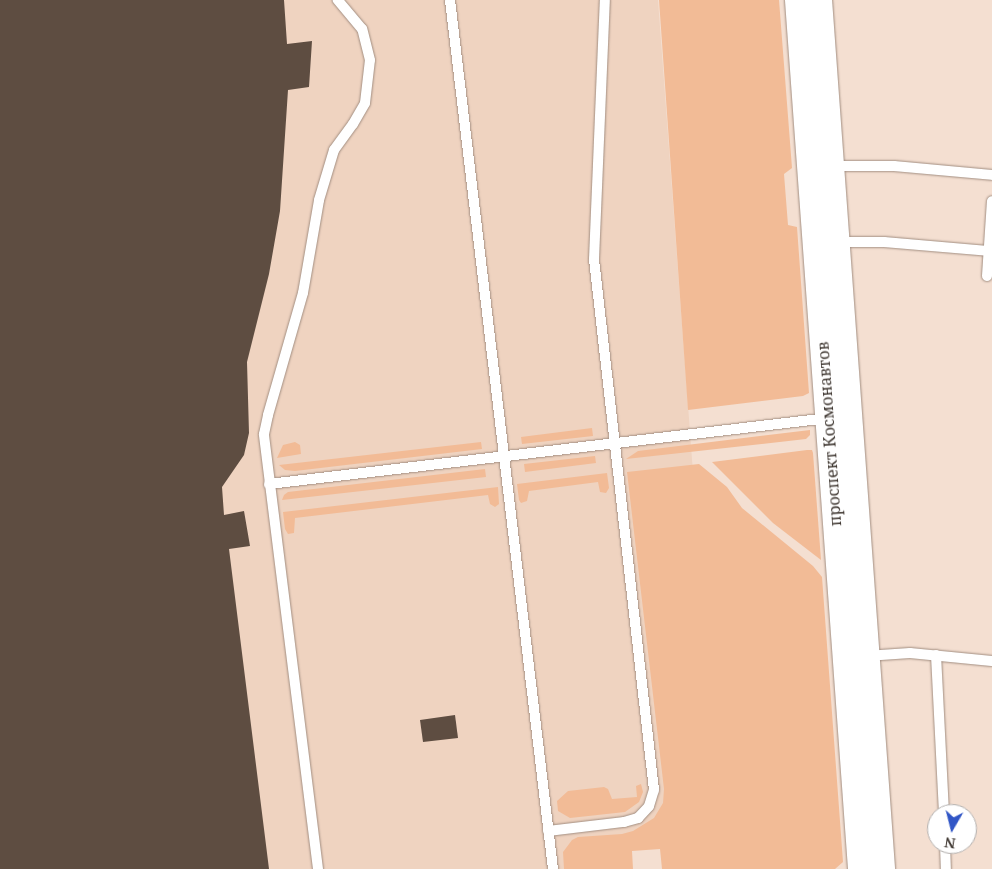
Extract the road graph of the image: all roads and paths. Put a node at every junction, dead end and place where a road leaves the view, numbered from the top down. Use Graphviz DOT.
graph roads {
  1 [pos="338,0"];
  2 [pos="450,0"];
  3 [pos="605,0"];
  4 [pos="798,0"];
  5 [pos="818,0"];
  6 [pos="831,166"];
  7 [pos="992,175"];
  8 [pos="992,202"];
  9 [pos="836,242"];
  10 [pos="988,251"];
  11 [pos="987,276"];
  12 [pos="838,416"];
  13 [pos="613,443"];
  14 [pos="503,456"];
  15 [pos="269,484"];
  16 [pos="866,656"];
  17 [pos="936,656"];
  18 [pos="992,662"];
  19 [pos="943,804"];
  20 [pos="548,831"];
  21 [pos="945,854"];
  22 [pos="318,869"];
  23 [pos="553,869"];
  24 [pos="861,869"];
  25 [pos="882,869"];
  26 [pos="946,869"];
  1 -- 15 [label="lane"];
  2 -- 14 [label="lane"];
  3 -- 13 [label="lane"];
  4 -- 12 [label="street, проспект Космонавтов"];
  5 -- 6 [label="street, проспект Космонавтов"];
  6 -- 7 [label="lane"];
  6 -- 9 [label="street, проспект Космонавтов"];
  8 -- 10 [label="lane"];
  9 -- 10 [label="lane"];
  9 -- 12 [label="street, проспект Космонавтов"];
  10 -- 11 [label="lane"];
  12 -- 13 [label="lane"];
  12 -- 16 [label="street, проспект Космонавтов"];
  12 -- 24 [label="street, проспект Космонавтов"];
  13 -- 14 [label="lane"];
  13 -- 20 [label="lane"];
  14 -- 15 [label="lane"];
  14 -- 20 [label="lane"];
  15 -- 22 [label="lane"];
  16 -- 17 [label="lane"];
  16 -- 25 [label="street, проспект Космонавтов"];
  17 -- 18 [label="lane"];
  17 -- 19 [label="lane"];
  20 -- 23 [label="lane"];
  21 -- 26 [label="lane"];
}
